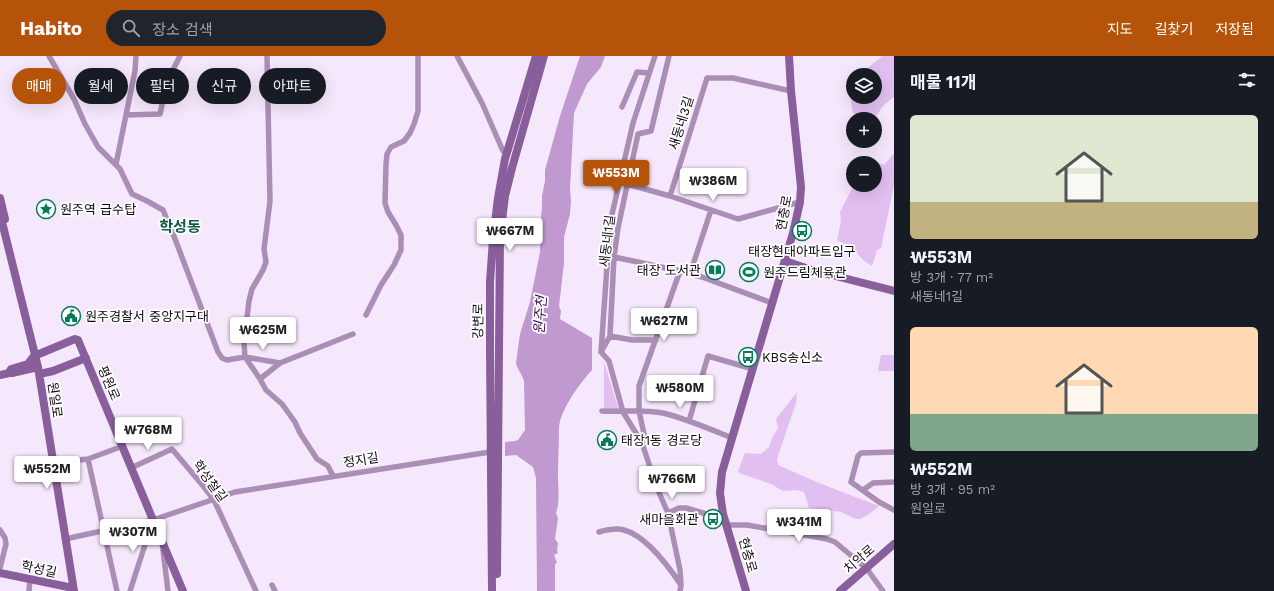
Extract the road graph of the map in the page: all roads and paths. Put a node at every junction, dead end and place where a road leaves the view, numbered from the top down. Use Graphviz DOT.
graph roads {
  1 [pos="49,56"];
  2 [pos="136,56"];
  3 [pos="180,56"];
  4 [pos="267,56"];
  5 [pos="418,56"];
  6 [pos="457,56"];
  7 [pos="536,56"];
  8 [pos="544,56"];
  9 [pos="655,56"];
  10 [pos="668,56"];
  11 [pos="789,56"];
  12 [pos="649,73"];
  13 [pos="791,91"];
  14 [pos="622,107"];
  15 [pos="126,115"];
  16 [pos="507,154"];
  17 [pos="116,164"];
  18 [pos="628,184"];
  19 [pos="670,196"];
  20 [pos="0,198"];
  21 [pos="800,202"];
  22 [pos="711,210"];
  23 [pos="0,214"];
  24 [pos="614,257"];
  25 [pos="785,261"];
  26 [pos="680,271"];
  27 [pos="690,274"];
  28 [pos="894,291"];
  29 [pos="772,303"];
  30 [pos="366,315"];
  31 [pos="353,334"];
  32 [pos="610,336"];
  33 [pos="656,340"];
  34 [pos="601,352"];
  35 [pos="36,355"];
  36 [pos="245,357"];
  37 [pos="86,358"];
  38 [pos="280,363"];
  39 [pos="752,369"];
  40 [pos="41,370"];
  41 [pos="9,373"];
  42 [pos="0,375"];
  43 [pos="260,379"];
  44 [pos="602,411"];
  45 [pos="638,411"];
  46 [pos="622,412"];
  47 [pos="689,421"];
  48 [pos="732,438"];
  49 [pos="642,443"];
  50 [pos="123,446"];
  51 [pos="494,451"];
  52 [pos="894,452"];
  53 [pos="88,459"];
  54 [pos="52,463"];
  55 [pos="131,468"];
  56 [pos="333,476"];
  57 [pos="894,482"];
  58 [pos="863,490"];
  59 [pos="214,500"];
  60 [pos="894,510"];
  61 [pos="668,513"];
  62 [pos="723,514"];
  63 [pos="153,520"];
  64 [pos="726,525"];
  65 [pos="0,530"];
  66 [pos="104,531"];
  67 [pos="599,532"];
  68 [pos="65,539"];
  69 [pos="162,542"];
  70 [pos="894,544"];
  71 [pos="0,568"];
  72 [pos="867,569"];
  73 [pos="0,573"];
  74 [pos="30,579"];
  75 [pos="272,585"];
  76 [pos="681,588"];
  77 [pos="73,590"];
  78 [pos="29,591"];
  79 [pos="117,591"];
  80 [pos="130,591"];
  81 [pos="168,591"];
  82 [pos="183,591"];
  83 [pos="256,591"];
  84 [pos="275,591"];
  85 [pos="492,591"];
  86 [pos="497,591"];
  87 [pos="746,591"];
  88 [pos="840,591"];
  89 [pos="883,591"];
  1 -- 17 [label="street"];
  2 -- 15 [label="street"];
  3 -- 15 [label="street"];
  4 -- 36 [label="street"];
  5 -- 30 [label="street"];
  6 -- 16 [label="street"];
  7 -- 16 [label="street, 강변로"];
  8 -- 51 [label="street, 강변로"];
  9 -- 12 [label="street"];
  10 -- 18 [label="street, 새동네1길"];
  11 -- 13 [label="street, 현충로"];
  12 -- 14 [label="street"];
  12 -- 34 [label="street"];
  13 -- 19 [label="street, 새동네3길"];
  13 -- 21 [label="street, 현충로"];
  15 -- 17 [label="street"];
  16 -- 51 [label="street, 강변로"];
  17 -- 36 [label="street"];
  18 -- 19 [label="street"];
  18 -- 24 [label="street, 새동네1길"];
  19 -- 22 [label="street"];
  20 -- 35 [label="street"];
  21 -- 22 [label="street"];
  21 -- 25 [label="street, 현충로"];
  22 -- 27 [label="street"];
  23 -- 35 [label="street, 원일로"];
  24 -- 26 [label="street"];
  24 -- 32 [label="street, 새동네1길"];
  25 -- 28 [label="street"];
  25 -- 29 [label="street, 현충로"];
  26 -- 27 [label="street"];
  26 -- 33 [label="street"];
  27 -- 29 [label="street"];
  29 -- 39 [label="street, 현충로"];
  31 -- 38 [label="street"];
  32 -- 33 [label="street"];
  32 -- 34 [label="street, 새동네1길"];
  33 -- 45 [label="street"];
  34 -- 46 [label="street"];
  35 -- 37 [label="street, 평원로"];
  35 -- 40 [label="street, 원일로"];
  35 -- 41 [label="street"];
  36 -- 38 [label="street"];
  36 -- 43 [label="street"];
  37 -- 40 [label="street"];
  37 -- 50 [label="street, 평원로"];
  38 -- 43 [label="street"];
  39 -- 47 [label="street"];
  39 -- 48 [label="street, 현충로"];
  40 -- 41 [label="street"];
  40 -- 54 [label="street, 원일로"];
  41 -- 42 [label="street"];
  43 -- 56 [label="street"];
  44 -- 46 [label="street"];
  45 -- 46 [label="street"];
  45 -- 47 [label="street"];
  45 -- 49 [label="street"];
  46 -- 49 [label="street"];
  47 -- 48 [label="street"];
  48 -- 62 [label="street, 현충로"];
  49 -- 61 [label="street"];
  50 -- 53 [label="street"];
  50 -- 55 [label="street, 평원로"];
  51 -- 56 [label="street, 정지길"];
  51 -- 85 [label="street, 강변로"];
  51 -- 86 [label="street, 강변로"];
  52 -- 58 [label="street"];
  53 -- 54 [label="street"];
  53 -- 66 [label="street"];
  54 -- 68 [label="street, 원일로"];
  55 -- 59 [label="street, 학성철길"];
  55 -- 63 [label="street, 평원로"];
  56 -- 59 [label="street, 정지길"];
  57 -- 58 [label="street"];
  58 -- 60 [label="street"];
  59 -- 63 [label="street, 정지길"];
  59 -- 83 [label="street, 학성철길"];
  61 -- 62 [label="street"];
  61 -- 76 [label="street"];
  62 -- 64 [label="street, 현충로"];
  63 -- 66 [label="street, 정지길"];
  63 -- 69 [label="street, 평원로"];
  63 -- 80 [label="street"];
  64 -- 72 [label="street, 현충로"];
  64 -- 87 [label="street, 현충로"];
  65 -- 71 [label="street"];
  66 -- 68 [label="street, 정지길"];
  66 -- 79 [label="street"];
  67 -- 76 [label="street"];
  68 -- 77 [label="street, 원일로"];
  69 -- 81 [label="street"];
  69 -- 82 [label="street, 평원로"];
  70 -- 72 [label="street, 치악로"];
  72 -- 88 [label="street, 치악로"];
  72 -- 89 [label="street, 현충로"];
  73 -- 74 [label="street, 학성길"];
  74 -- 77 [label="street, 학성길"];
  74 -- 78 [label="street"];
  75 -- 84 [label="street"];
}
